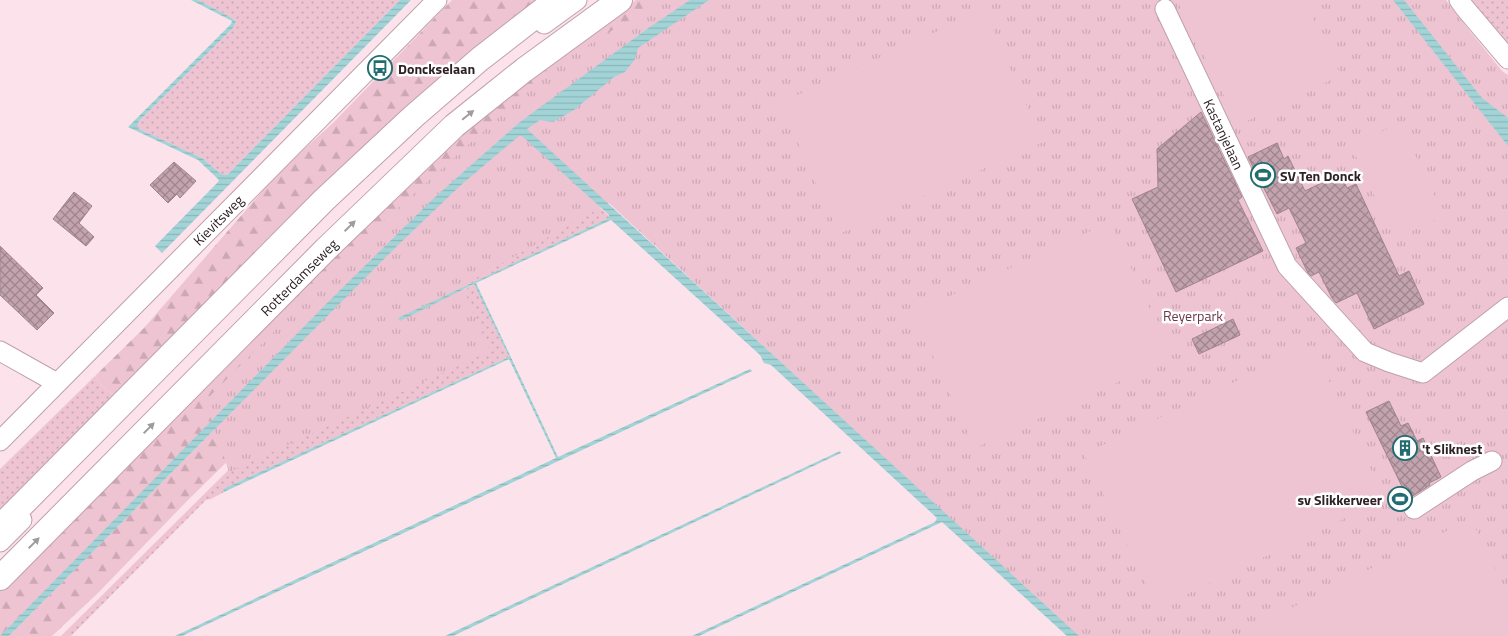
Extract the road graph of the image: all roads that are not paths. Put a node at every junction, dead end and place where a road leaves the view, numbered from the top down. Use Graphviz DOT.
graph roads {
  1 [pos="437,0"];
  2 [pos="556,0"];
  3 [pos="577,0"];
  4 [pos="620,0"];
  5 [pos="1459,0"];
  6 [pos="1165,9"];
  7 [pos="1508,59"];
  8 [pos="1508,307"];
  9 [pos="3,357"];
  10 [pos="57,383"];
  11 [pos="0,441"];
  12 [pos="1492,462"];
  13 [pos="1414,509"];
  14 [pos="0,527"];
  15 [pos="0,542"];
  16 [pos="0,578"];
  1 -- 10 [label="street, Kievitsweg"];
  2 -- 14 [label="main road"];
  3 -- 15 [label="street, Rotterdamseweg"];
  16 -- 4 [label="main road, Rotterdamseweg, one-way"];
  5 -- 7 [label="street"];
  6 -- 8 [label="street, Kastanjelaan"];
  9 -- 10 [label="street"];
  10 -- 11 [label="street, Kievitsweg"];
  12 -- 13 [label="street"];
}
